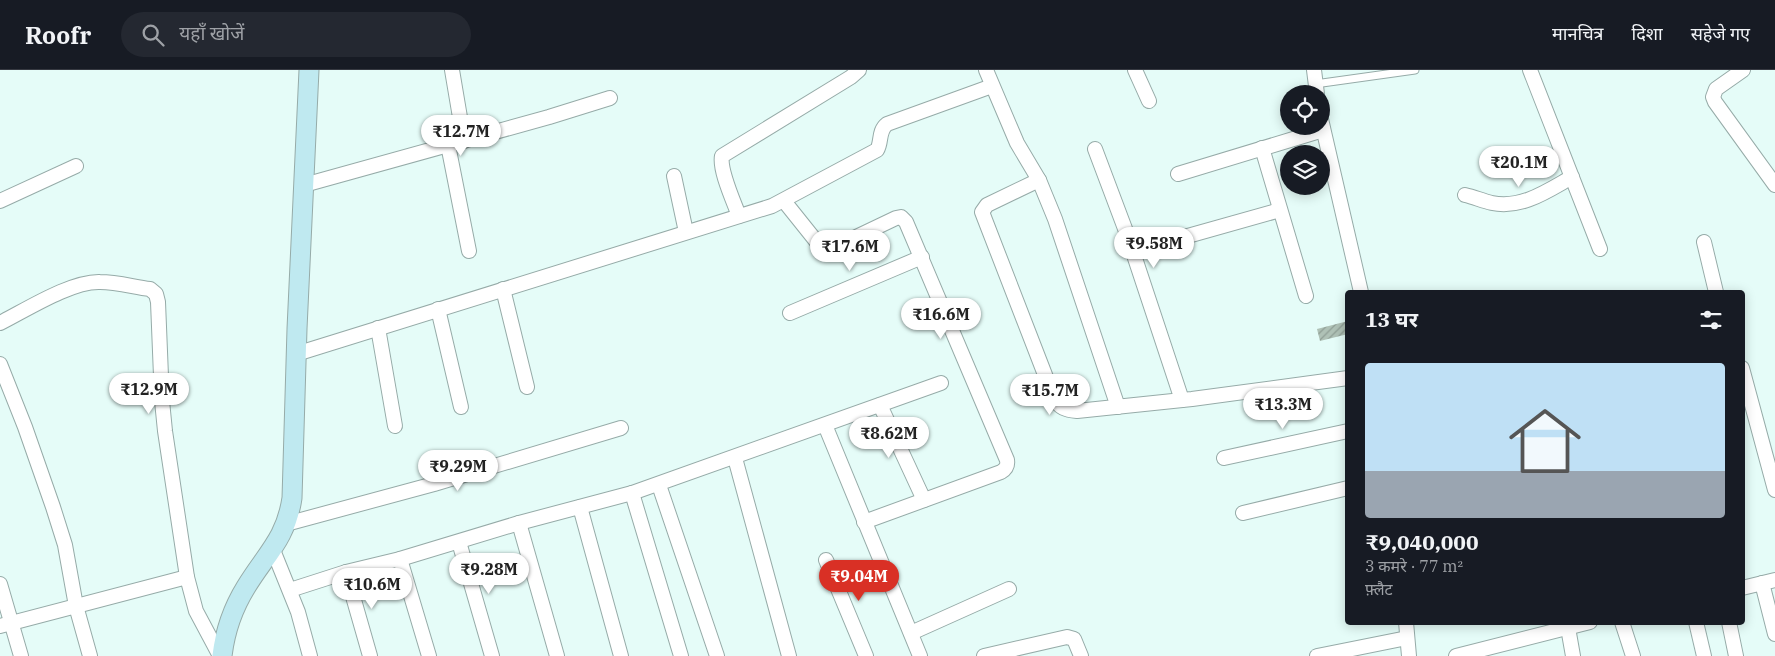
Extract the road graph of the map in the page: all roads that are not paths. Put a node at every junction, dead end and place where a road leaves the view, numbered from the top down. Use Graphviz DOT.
graph roads {
  1 [pos="309,70"];
  2 [pos="452,70"];
  3 [pos="859,70"];
  4 [pos="986,70"];
  5 [pos="1135,70"];
  6 [pos="1314,70"];
  7 [pos="1415,70"];
  8 [pos="1530,70"];
  9 [pos="1743,70"];
  10 [pos="1316,85"];
  11 [pos="992,86"];
  12 [pos="1330,86"];
  13 [pos="610,98"];
  14 [pos="1149,101"];
  15 [pos="1294,135"];
  16 [pos="1325,135"];
  17 [pos="464,141"];
  18 [pos="448,146"];
  19 [pos="1262,148"];
  20 [pos="1095,149"];
  21 [pos="76,166"];
  22 [pos="1178,174"];
  23 [pos="674,176"];
  24 [pos="1572,177"];
  25 [pos="1039,180"];
  26 [pos="304,185"];
  27 [pos="1775,185"];
  28 [pos="1465,195"];
  29 [pos="784,200"];
  30 [pos="0,201"];
  31 [pos="1280,210"];
  32 [pos="739,216"];
  33 [pos="686,232"];
  34 [pos="1177,239"];
  35 [pos="1704,242"];
  36 [pos="1600,249"];
  37 [pos="470,251"];
  38 [pos="922,257"];
  39 [pos="503,289"];
  40 [pos="1361,290"];
  41 [pos="1716,290"];
  42 [pos="1306,296"];
  43 [pos="438,309"];
  44 [pos="790,313"];
  45 [pos="0,323"];
  46 [pos="378,328"];
  47 [pos="296,354"];
  48 [pos="0,364"];
  49 [pos="1345,378"];
  50 [pos="1745,379"];
  51 [pos="941,383"];
  52 [pos="527,388"];
  53 [pos="1182,400"];
  54 [pos="880,405"];
  55 [pos="461,407"];
  56 [pos="1118,407"];
  57 [pos="825,425"];
  58 [pos="395,426"];
  59 [pos="621,428"];
  60 [pos="1345,432"];
  61 [pos="734,458"];
  62 [pos="1224,458"];
  63 [pos="659,484"];
  64 [pos="1345,489"];
  65 [pos="1775,490"];
  66 [pos="632,493"];
  67 [pos="924,500"];
  68 [pos="580,507"];
  69 [pos="1244,514"];
  70 [pos="864,522"];
  71 [pos="518,523"];
  72 [pos="286,524"];
  73 [pos="460,542"];
  74 [pos="272,550"];
  75 [pos="400,559"];
  76 [pos="826,560"];
  77 [pos="346,572"];
  78 [pos="187,577"];
  79 [pos="1769,582"];
  80 [pos="0,584"];
  81 [pos="1745,587"];
  82 [pos="1009,589"];
  83 [pos="290,590"];
  84 [pos="76,606"];
  85 [pos="6,625"];
  86 [pos="1406,625"];
  87 [pos="1568,625"];
  88 [pos="1623,625"];
  89 [pos="1697,625"];
  90 [pos="1730,625"];
  91 [pos="911,633"];
  92 [pos="1775,634"];
  93 [pos="1407,638"];
  94 [pos="21,656"];
  95 [pos="90,656"];
  96 [pos="221,656"];
  97 [pos="310,656"];
  98 [pos="370,656"];
  99 [pos="429,656"];
  100 [pos="492,656"];
  101 [pos="557,656"];
  102 [pos="621,656"];
  103 [pos="681,656"];
  104 [pos="717,656"];
  105 [pos="789,656"];
  106 [pos="866,656"];
  107 [pos="920,656"];
  108 [pos="984,656"];
  109 [pos="1081,656"];
  110 [pos="1317,656"];
  111 [pos="1409,656"];
  112 [pos="1456,656"];
  113 [pos="1573,656"];
  114 [pos="1633,656"];
  115 [pos="1704,656"];
  116 [pos="1736,656"];
  1 -- 26 [label="street"];
  2 -- 17 [label="street"];
  3 -- 32 [label="street"];
  4 -- 11 [label="street"];
  5 -- 14 [label="street"];
  6 -- 10 [label="street"];
  7 -- 12 [label="lane"];
  8 -- 24 [label="street"];
  9 -- 27 [label="street"];
  11 -- 25 [label="street"];
  11 -- 29 [label="street"];
  13 -- 17 [label="street"];
  15 -- 19 [label="street"];
  16 -- 40 [label="street"];
  17 -- 18 [label="street"];
  18 -- 26 [label="street"];
  18 -- 37 [label="street"];
  19 -- 22 [label="street"];
  19 -- 31 [label="street"];
  20 -- 53 [label="street"];
  21 -- 30 [label="street"];
  23 -- 33 [label="street"];
  24 -- 28 [label="street"];
  24 -- 36 [label="street"];
  25 -- 56 [label="street"];
  25 -- 56 [label="street"];
  26 -- 47 [label="street"];
  29 -- 32 [label="street"];
  29 -- 38 [label="street"];
  31 -- 34 [label="street"];
  31 -- 42 [label="street"];
  32 -- 33 [label="street"];
  33 -- 39 [label="street"];
  35 -- 41 [label="street"];
  38 -- 44 [label="street"];
  38 -- 67 [label="street"];
  39 -- 43 [label="street"];
  39 -- 52 [label="street"];
  43 -- 46 [label="street"];
  43 -- 55 [label="street"];
  45 -- 78 [label="street"];
  46 -- 47 [label="street"];
  46 -- 58 [label="street"];
  47 -- 72 [label="street"];
  48 -- 84 [label="street"];
  49 -- 53 [label="street"];
  50 -- 65 [label="street"];
  51 -- 54 [label="street"];
  53 -- 56 [label="street"];
  54 -- 57 [label="street"];
  54 -- 67 [label="street"];
  57 -- 61 [label="street"];
  57 -- 70 [label="street"];
  59 -- 72 [label="street"];
  60 -- 62 [label="street"];
  61 -- 63 [label="street"];
  61 -- 105 [label="street"];
  63 -- 66 [label="street"];
  63 -- 104 [label="street"];
  64 -- 69 [label="street"];
  66 -- 68 [label="street"];
  66 -- 103 [label="street"];
  67 -- 70 [label="street"];
  68 -- 71 [label="street"];
  68 -- 102 [label="street"];
  70 -- 91 [label="street"];
  71 -- 73 [label="street"];
  71 -- 101 [label="street"];
  72 -- 74 [label="street"];
  73 -- 75 [label="street"];
  73 -- 100 [label="street"];
  74 -- 83 [label="street"];
  74 -- 96 [label="street"];
  75 -- 77 [label="street"];
  75 -- 99 [label="street"];
  76 -- 106 [label="street"];
  77 -- 83 [label="street"];
  77 -- 98 [label="street"];
  78 -- 84 [label="street"];
  78 -- 96 [label="street"];
  79 -- 81 [label="street"];
  79 -- 92 [label="street"];
  80 -- 85 [label="street"];
  82 -- 91 [label="street"];
  83 -- 97 [label="street"];
  84 -- 85 [label="street"];
  84 -- 95 [label="street"];
  85 -- 94 [label="street"];
  86 -- 93 [label="street"];
  87 -- 112 [label="street"];
  87 -- 113 [label="street"];
  88 -- 114 [label="street"];
  89 -- 115 [label="street"];
  90 -- 116 [label="street"];
  91 -- 107 [label="street"];
  93 -- 110 [label="street"];
  93 -- 111 [label="street"];
  108 -- 109 [label="street"];
}
